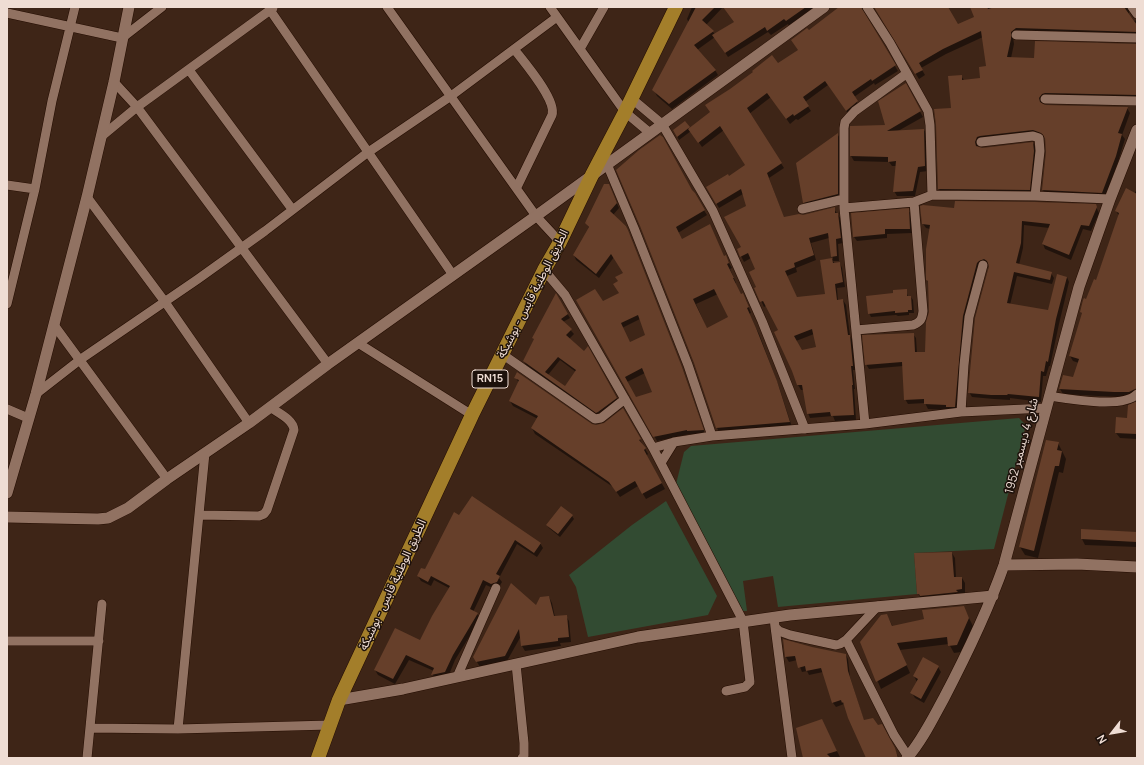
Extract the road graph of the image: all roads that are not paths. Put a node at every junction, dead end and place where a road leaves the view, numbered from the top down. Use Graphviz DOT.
graph roads {
  1 [pos="75,7"];
  2 [pos="130,7"];
  3 [pos="162,7"];
  4 [pos="387,7"];
  5 [pos="550,7"];
  6 [pos="604,7"];
  7 [pos="676,7"];
  8 [pos="824,7"];
  9 [pos="867,7"];
  10 [pos="1132,7"];
  11 [pos="272,9"];
  12 [pos="7,13"];
  13 [pos="1137,14"];
  14 [pos="557,17"];
  15 [pos="70,27"];
  16 [pos="1016,35"];
  17 [pos="122,38"];
  18 [pos="1137,38"];
  19 [pos="514,49"];
  20 [pos="580,49"];
  21 [pos="189,70"];
  22 [pos="906,74"];
  23 [pos="114,82"];
  24 [pos="451,96"];
  25 [pos="631,98"];
  26 [pos="1045,99"];
  27 [pos="1137,101"];
  28 [pos="137,108"];
  29 [pos="625,112"];
  30 [pos="662,124"];
  31 [pos="1137,130"];
  32 [pos="650,133"];
  33 [pos="102,136"];
  34 [pos="981,142"];
  35 [pos="368,153"];
  36 [pos="607,164"];
  37 [pos="592,175"];
  38 [pos="7,185"];
  39 [pos="517,188"];
  40 [pos="36,189"];
  41 [pos="932,195"];
  42 [pos="1035,196"];
  43 [pos="87,197"];
  44 [pos="1110,199"];
  45 [pos="914,202"];
  46 [pos="844,204"];
  47 [pos="802,209"];
  48 [pos="292,210"];
  49 [pos="536,216"];
  50 [pos="560,242"];
  51 [pos="241,247"];
  52 [pos="983,265"];
  53 [pos="544,270"];
  54 [pos="453,275"];
  55 [pos="165,302"];
  56 [pos="7,304"];
  57 [pos="54,325"];
  58 [pos="856,330"];
  59 [pos="358,343"];
  60 [pos="502,354"];
  61 [pos="80,359"];
  62 [pos="328,364"];
  63 [pos="36,394"];
  64 [pos="1137,394"];
  65 [pos="1049,396"];
  66 [pos="625,399"];
  67 [pos="270,408"];
  68 [pos="1046,408"];
  69 [pos="7,410"];
  70 [pos="961,412"];
  71 [pos="472,415"];
  72 [pos="28,418"];
  73 [pos="249,423"];
  74 [pos="865,424"];
  75 [pos="805,429"];
  76 [pos="712,436"];
  77 [pos="674,442"];
  78 [pos="653,448"];
  79 [pos="205,453"];
  80 [pos="661,463"];
  81 [pos="167,478"];
  82 [pos="7,493"];
  83 [pos="199,515"];
  84 [pos="7,518"];
  85 [pos="1004,565"];
  86 [pos="1137,567"];
  87 [pos="496,588"];
  88 [pos="993,596"];
  89 [pos="102,604"];
  90 [pos="878,606"];
  91 [pos="742,621"];
  92 [pos="774,622"];
  93 [pos="846,640"];
  94 [pos="7,641"];
  95 [pos="99,641"];
  96 [pos="516,664"];
  97 [pos="457,677"];
  98 [pos="726,691"];
  99 [pos="339,700"];
  100 [pos="330,725"];
  101 [pos="90,728"];
  102 [pos="178,729"];
  103 [pos="87,758"];
  104 [pos="318,758"];
  105 [pos="522,758"];
  106 [pos="792,758"];
  107 [pos="908,758"];
  1 -- 15 [label="street"];
  2 -- 17 [label="street"];
  3 -- 17 [label="street"];
  4 -- 24 [label="street"];
  5 -- 14 [label="street"];
  6 -- 20 [label="street"];
  7 -- 25 [label="main road, الطريق الوطنية قابس - بوشبكة / RN15"];
  8 -- 30 [label="street"];
  9 -- 22 [label="street"];
  10 -- 13 [label="street"];
  11 -- 21 [label="street"];
  11 -- 35 [label="street"];
  12 -- 15 [label="street"];
  14 -- 19 [label="street"];
  14 -- 20 [label="street"];
  15 -- 17 [label="street"];
  15 -- 40 [label="street"];
  16 -- 18 [label="street"];
  17 -- 23 [label="street"];
  19 -- 24 [label="street"];
  19 -- 39 [label="street"];
  20 -- 29 [label="street"];
  21 -- 28 [label="street"];
  21 -- 48 [label="street"];
  22 -- 41 [label="street"];
  22 -- 46 [label="street"];
  23 -- 28 [label="street"];
  23 -- 33 [label="street"];
  24 -- 35 [label="street"];
  24 -- 39 [label="street"];
  25 -- 29 [label="main road, الطريق الوطنية قابس - بوشبكة / RN15"];
  25 -- 30 [label="street"];
  26 -- 27 [label="street"];
  28 -- 33 [label="street"];
  28 -- 51 [label="street"];
  29 -- 32 [label="street"];
  29 -- 37 [label="main road, الطريق الوطنية قابس - بوشبكة / RN15"];
  30 -- 32 [label="street"];
  30 -- 75 [label="street"];
  31 -- 44 [label="street, شارع 4 ديسمبر 1952"];
  32 -- 36 [label="street"];
  33 -- 43 [label="street"];
  34 -- 42 [label="street"];
  35 -- 48 [label="street"];
  35 -- 54 [label="street"];
  36 -- 37 [label="street"];
  36 -- 76 [label="street"];
  37 -- 49 [label="street"];
  37 -- 50 [label="main road, الطريق الوطنية قابس - بوشبكة / RN15"];
  38 -- 40 [label="street"];
  39 -- 49 [label="street"];
  40 -- 56 [label="street"];
  41 -- 42 [label="street"];
  41 -- 45 [label="street"];
  42 -- 44 [label="street"];
  43 -- 55 [label="street"];
  43 -- 57 [label="street"];
  44 -- 65 [label="street, شارع 4 ديسمبر 1952"];
  45 -- 46 [label="street"];
  45 -- 58 [label="street"];
  46 -- 47 [label="street"];
  46 -- 58 [label="street"];
  48 -- 51 [label="street"];
  49 -- 50 [label="street"];
  49 -- 54 [label="street"];
  50 -- 53 [label="main road, الطريق الوطنية قابس - بوشبكة / RN15"];
  51 -- 55 [label="street"];
  51 -- 62 [label="street"];
  52 -- 70 [label="street"];
  53 -- 60 [label="main road, الطريق الوطنية قابس - بوشبكة / RN15"];
  53 -- 66 [label="street"];
  54 -- 59 [label="street"];
  55 -- 61 [label="street"];
  55 -- 73 [label="street"];
  57 -- 61 [label="street"];
  57 -- 63 [label="street"];
  58 -- 74 [label="street"];
  59 -- 62 [label="street"];
  59 -- 71 [label="street"];
  60 -- 66 [label="street"];
  60 -- 71 [label="main road, الطريق الوطنية قابس - بوشبكة / RN15"];
  61 -- 63 [label="street"];
  61 -- 81 [label="street"];
  62 -- 67 [label="street"];
  63 -- 72 [label="street"];
  64 -- 65 [label="street"];
  65 -- 68 [label="street, شارع 4 ديسمبر 1952"];
  66 -- 78 [label="street"];
  67 -- 73 [label="street"];
  67 -- 83 [label="street"];
  68 -- 70 [label="street"];
  68 -- 85 [label="street, شارع 4 ديسمبر 1952"];
  69 -- 72 [label="street"];
  70 -- 74 [label="street"];
  71 -- 99 [label="main road, الطريق الوطنية قابس - بوشبكة / RN15"];
  72 -- 82 [label="street"];
  73 -- 79 [label="street"];
  74 -- 75 [label="street"];
  75 -- 76 [label="street"];
  76 -- 77 [label="street"];
  77 -- 78 [label="street"];
  77 -- 80 [label="street"];
  78 -- 80 [label="street"];
  79 -- 81 [label="street"];
  79 -- 83 [label="street"];
  80 -- 91 [label="street"];
  81 -- 84 [label="street"];
  83 -- 102 [label="street"];
  85 -- 86 [label="street"];
  85 -- 88 [label="street, شارع 4 ديسمبر 1952"];
  87 -- 97 [label="street"];
  88 -- 90 [label="street"];
  88 -- 107 [label="street, شارع 4 ديسمبر 1952"];
  89 -- 95 [label="street"];
  90 -- 92 [label="street"];
  90 -- 93 [label="street"];
  91 -- 92 [label="street"];
  91 -- 96 [label="street"];
  91 -- 98 [label="street"];
  92 -- 93 [label="street"];
  92 -- 106 [label="street"];
  93 -- 107 [label="street"];
  94 -- 95 [label="street"];
  95 -- 101 [label="street"];
  96 -- 97 [label="street"];
  96 -- 105 [label="street"];
  97 -- 99 [label="street"];
  99 -- 100 [label="main road, الطريق الوطنية قابس - بوشبكة / RN15"];
  100 -- 102 [label="street"];
  100 -- 104 [label="main road, الطريق الوطنية قابس - بوشبكة / RN15"];
  101 -- 102 [label="street"];
  101 -- 103 [label="street"];
}
